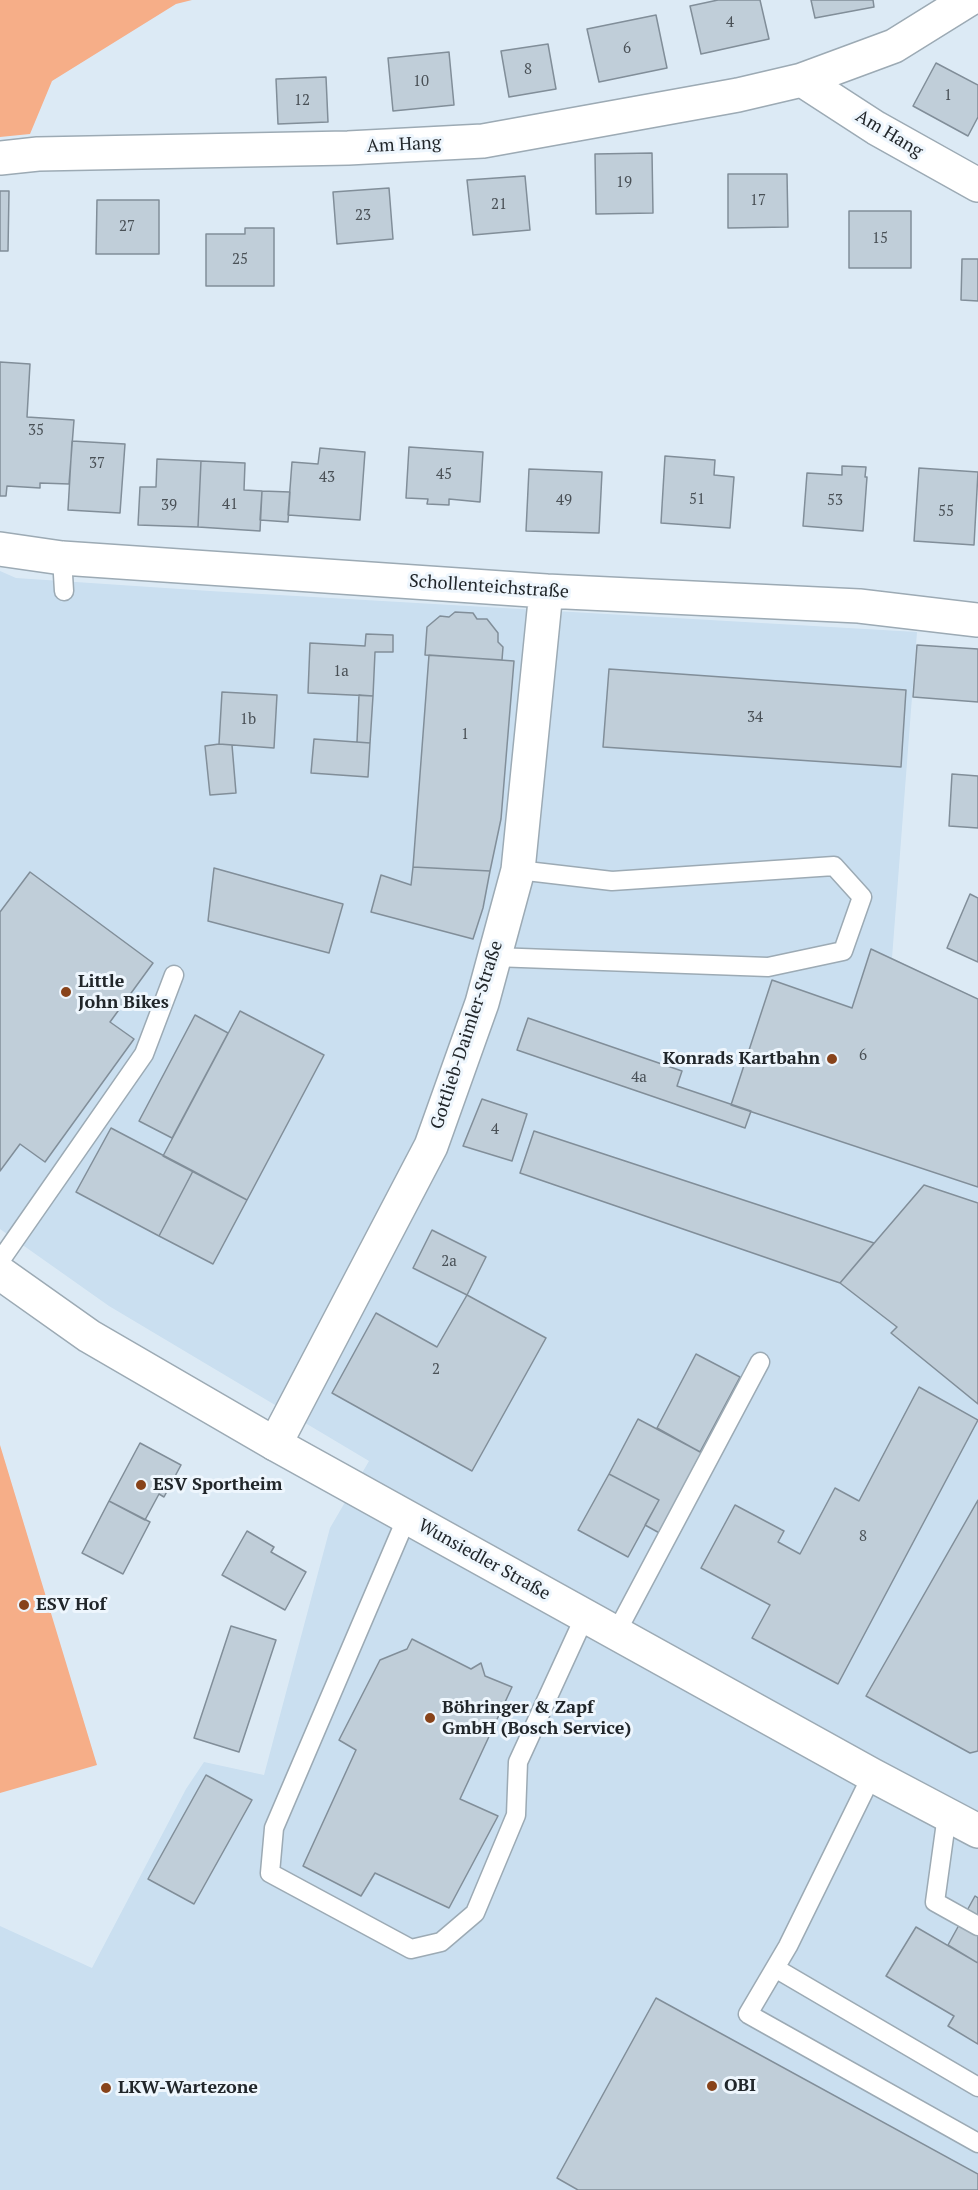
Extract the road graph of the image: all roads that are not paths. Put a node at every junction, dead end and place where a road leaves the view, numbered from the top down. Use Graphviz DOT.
graph roads {
  1 [pos="968,0"];
  2 [pos="802,80"];
  3 [pos="0,158"];
  4 [pos="978,185"];
  5 [pos="0,549"];
  6 [pos="62,558"];
  7 [pos="64,591"];
  8 [pos="546,591"];
  9 [pos="978,620"];
  10 [pos="518,870"];
  11 [pos="494,957"];
  12 [pos="174,975"];
  13 [pos="0,1261"];
  14 [pos="0,1273"];
  15 [pos="760,1362"];
  16 [pos="275,1444"];
  17 [pos="406,1517"];
  18 [pos="585,1616"];
  19 [pos="616,1633"];
  20 [pos="872,1775"];
  21 [pos="946,1815"];
  22 [pos="978,1831"];
  23 [pos="978,1926"];
  24 [pos="775,1968"];
  25 [pos="978,2088"];
  26 [pos="978,2143"];
  1 -- 2 [label="street, Am Hang"];
  2 -- 3 [label="street, Am Hang"];
  2 -- 4 [label="street, Am Hang"];
  5 -- 6 [label="street, Schollenteichstraße"];
  6 -- 7 [label="lane"];
  6 -- 8 [label="street, Schollenteichstraße"];
  8 -- 9 [label="street, Schollenteichstraße"];
  8 -- 10 [label="street, Gottlieb-Daimler-Straße"];
  10 -- 11 [label="street, Gottlieb-Daimler-Straße"];
  10 -- 11 [label="lane"];
  11 -- 16 [label="street, Gottlieb-Daimler-Straße"];
  12 -- 13 [label="lane"];
  14 -- 16 [label="street, Wunsiedler Straße"];
  15 -- 19 [label="lane"];
  16 -- 17 [label="street, Wunsiedler Straße"];
  17 -- 18 [label="street, Wunsiedler Straße"];
  17 -- 18 [label="lane"];
  18 -- 19 [label="street, Wunsiedler Straße"];
  19 -- 20 [label="street, Wunsiedler Straße"];
  20 -- 21 [label="street, Wunsiedler Straße"];
  20 -- 24 [label="lane"];
  21 -- 22 [label="street, Wunsiedler Straße"];
  21 -- 23 [label="lane"];
  24 -- 25 [label="lane"];
  24 -- 26 [label="lane"];
}
